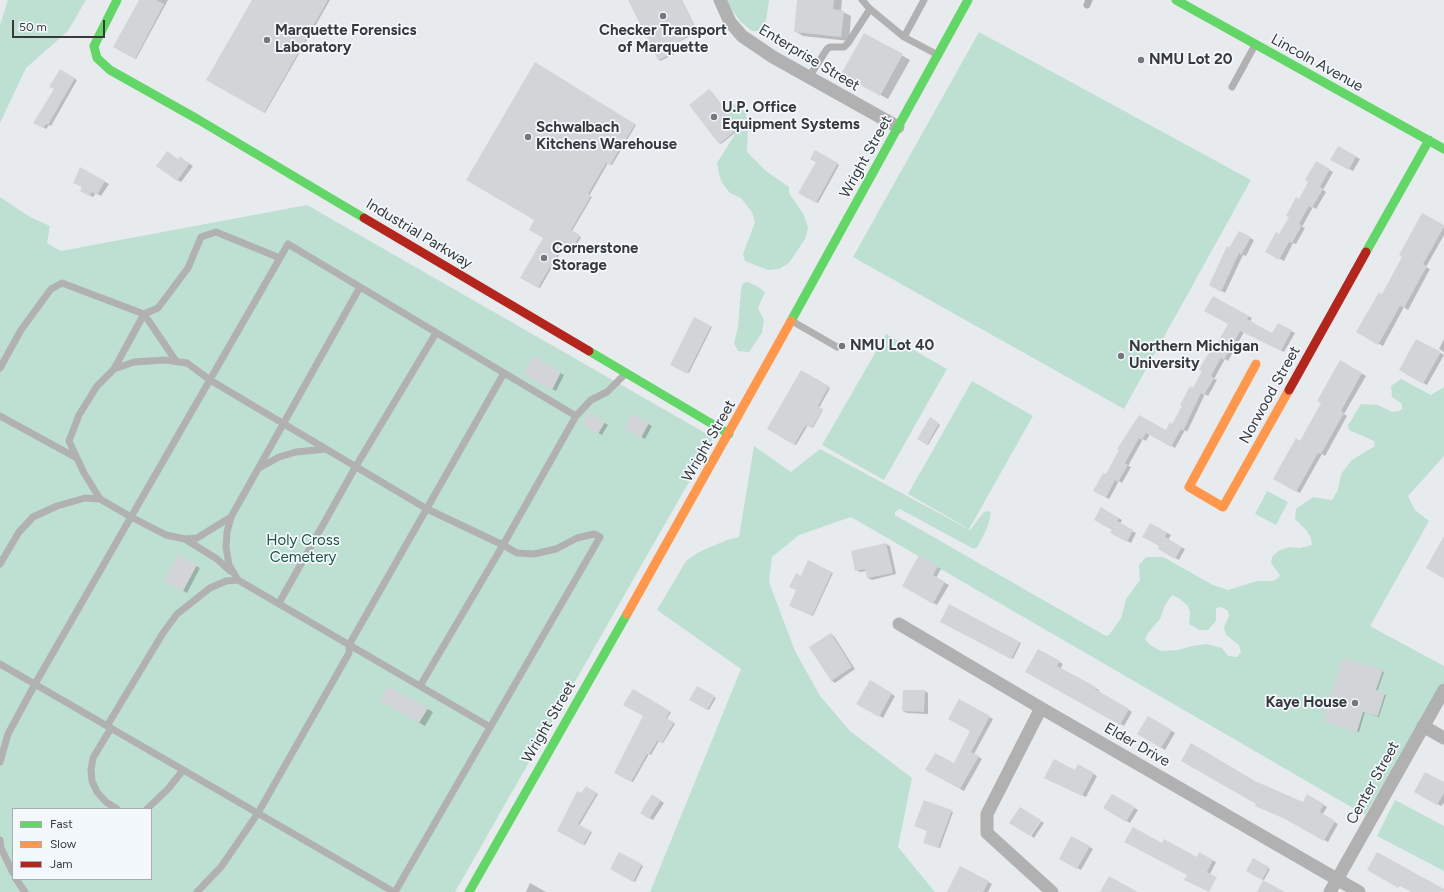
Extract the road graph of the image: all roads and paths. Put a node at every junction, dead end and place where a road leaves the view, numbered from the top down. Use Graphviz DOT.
graph roads {
  1 [pos="117,0"];
  2 [pos="720,0"];
  3 [pos="862,0"];
  4 [pos="924,0"];
  5 [pos="968,0"];
  6 [pos="1176,0"];
  7 [pos="870,9"];
  8 [pos="904,37"];
  9 [pos="1255,45"];
  10 [pos="938,55"];
  11 [pos="809,77"];
  12 [pos="1232,87"];
  13 [pos="898,127"];
  14 [pos="1429,140"];
  15 [pos="1444,149"];
  16 [pos="280,258"];
  17 [pos="360,287"];
  18 [pos="144,314"];
  19 [pos="792,321"];
  20 [pos="436,333"];
  21 [pos="837,347"];
  22 [pos="176,361"];
  23 [pos="1256,364"];
  24 [pos="0,368"];
  25 [pos="114,369"];
  26 [pos="504,373"];
  27 [pos="626,373"];
  28 [pos="210,380"];
  29 [pos="0,416"];
  30 [pos="576,416"];
  31 [pos="284,423"];
  32 [pos="729,434"];
  33 [pos="327,449"];
  34 [pos="75,457"];
  35 [pos="356,466"];
  36 [pos="259,468"];
  37 [pos="100,499"];
  38 [pos="427,509"];
  39 [pos="131,517"];
  40 [pos="231,518"];
  41 [pos="184,539"];
  42 [pos="503,545"];
  43 [pos="0,564"];
  44 [pos="238,580"];
  45 [pos="278,603"];
  46 [pos="900,624"];
  47 [pos="349,645"];
  48 [pos="0,664"];
  49 [pos="34,684"];
  50 [pos="420,686"];
  51 [pos="1444,690"];
  52 [pos="1041,708"];
  53 [pos="1423,726"];
  54 [pos="109,727"];
  55 [pos="490,727"];
  56 [pos="1444,738"];
  57 [pos="0,762"];
  58 [pos="183,770"];
  59 [pos="115,808"];
  60 [pos="148,808"];
  61 [pos="258,813"];
  62 [pos="0,840"];
  63 [pos="12,871"];
  64 [pos="17,880"];
  65 [pos="1337,880"];
  66 [pos="25,892"];
  67 [pos="197,892"];
  68 [pos="394,892"];
  69 [pos="469,892"];
  70 [pos="1052,892"];
  71 [pos="1330,892"];
  72 [pos="1359,892"];
  1 -- 27 [label="street, Industrial Parkway"];
  2 -- 11 [label="street, Enterprise Street"];
  3 -- 7 [label="lane"];
  4 -- 8 [label="lane"];
  5 -- 10 [label="street, Wright Street"];
  6 -- 9 [label="street, Lincoln Avenue"];
  7 -- 8 [label="lane"];
  7 -- 11 [label="lane"];
  8 -- 10 [label="lane"];
  9 -- 12 [label="lane"];
  9 -- 14 [label="street, Lincoln Avenue"];
  10 -- 13 [label="street, Wright Street"];
  11 -- 13 [label="street, Enterprise Street"];
  13 -- 19 [label="street, Wright Street"];
  14 -- 15 [label="street, Lincoln Avenue"];
  14 -- 23 [label="street, Norwood Street"];
  16 -- 17 [label="lane"];
  16 -- 18 [label="lane"];
  16 -- 28 [label="lane"];
  17 -- 20 [label="lane"];
  17 -- 31 [label="lane"];
  18 -- 22 [label="lane"];
  18 -- 24 [label="lane"];
  18 -- 25 [label="lane"];
  19 -- 21 [label="lane"];
  19 -- 32 [label="street, Wright Street"];
  20 -- 26 [label="lane"];
  20 -- 35 [label="lane"];
  22 -- 25 [label="lane"];
  22 -- 28 [label="lane"];
  25 -- 34 [label="lane"];
  26 -- 30 [label="lane"];
  26 -- 38 [label="lane"];
  27 -- 30 [label="lane"];
  27 -- 32 [label="street, Industrial Parkway"];
  28 -- 31 [label="lane"];
  28 -- 39 [label="lane"];
  29 -- 34 [label="lane"];
  30 -- 42 [label="lane"];
  31 -- 33 [label="lane"];
  31 -- 36 [label="lane"];
  32 -- 69 [label="street, Wright Street"];
  33 -- 35 [label="lane"];
  33 -- 36 [label="lane"];
  34 -- 37 [label="lane"];
  35 -- 38 [label="lane"];
  35 -- 45 [label="lane"];
  36 -- 40 [label="lane"];
  37 -- 39 [label="lane"];
  37 -- 43 [label="lane"];
  38 -- 42 [label="lane"];
  38 -- 47 [label="lane"];
  39 -- 41 [label="lane"];
  39 -- 49 [label="lane"];
  40 -- 41 [label="lane"];
  40 -- 44 [label="lane"];
  41 -- 44 [label="lane"];
  42 -- 50 [label="lane"];
  42 -- 55 [label="lane"];
  44 -- 45 [label="lane"];
  44 -- 54 [label="lane"];
  45 -- 47 [label="lane"];
  46 -- 52 [label="street, Elder Drive"];
  47 -- 50 [label="lane"];
  47 -- 61 [label="lane"];
  48 -- 49 [label="lane"];
  49 -- 54 [label="lane"];
  49 -- 57 [label="lane"];
  50 -- 55 [label="lane"];
  51 -- 53 [label="street, Center Street"];
  52 -- 65 [label="street, Elder Drive"];
  52 -- 70 [label="street"];
  53 -- 56 [label="street"];
  53 -- 65 [label="street, Center Street"];
  54 -- 58 [label="lane"];
  54 -- 59 [label="lane"];
  55 -- 68 [label="lane"];
  58 -- 60 [label="lane"];
  58 -- 61 [label="lane"];
  61 -- 67 [label="lane"];
  61 -- 68 [label="lane"];
  62 -- 63 [label="lane"];
  64 -- 66 [label="lane"];
  65 -- 71 [label="street, Center Street"];
  65 -- 72 [label="street, Elder Drive"];
}
